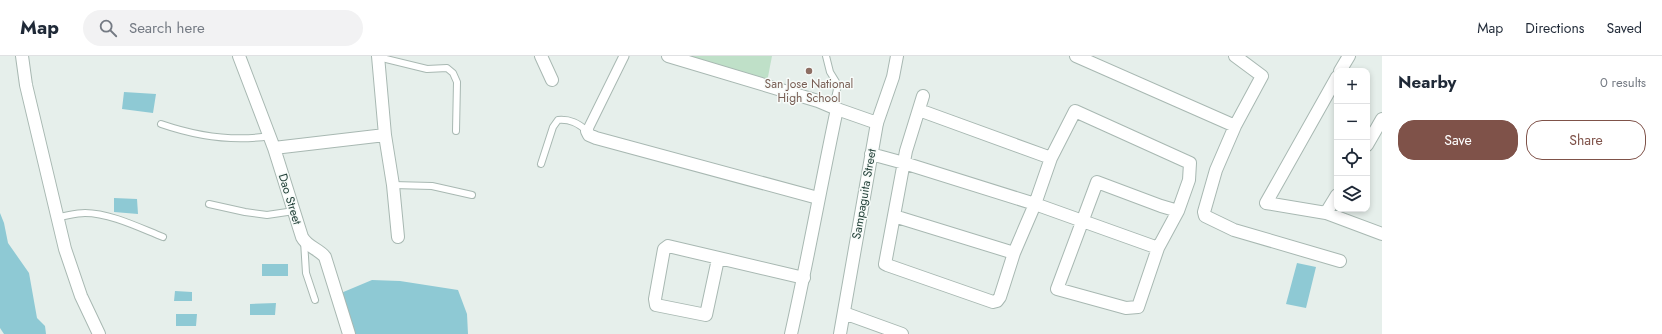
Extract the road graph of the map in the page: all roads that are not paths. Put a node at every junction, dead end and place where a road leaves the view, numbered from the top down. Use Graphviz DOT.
graph roads {
  1 [pos="22,56"];
  2 [pos="239,56"];
  3 [pos="541,56"];
  4 [pos="624,56"];
  5 [pos="668,56"];
  6 [pos="826,56"];
  7 [pos="897,56"];
  8 [pos="1076,56"];
  9 [pos="1235,56"];
  10 [pos="1349,56"];
  11 [pos="378,57"];
  12 [pos="1342,68"];
  13 [pos="552,80"];
  14 [pos="1334,82"];
  15 [pos="923,96"];
  16 [pos="835,108"];
  17 [pos="918,110"];
  18 [pos="1382,119"];
  19 [pos="877,123"];
  20 [pos="162,124"];
  21 [pos="1235,126"];
  22 [pos="456,130"];
  23 [pos="587,131"];
  24 [pos="385,135"];
  25 [pos="270,136"];
  26 [pos="1369,140"];
  27 [pos="274,148"];
  28 [pos="871,154"];
  29 [pos="1051,158"];
  30 [pos="904,163"];
  31 [pos="540,164"];
  32 [pos="393,186"];
  33 [pos="472,195"];
  34 [pos="818,198"];
  35 [pos="1334,200"];
  36 [pos="209,204"];
  37 [pos="1035,204"];
  38 [pos="294,211"];
  39 [pos="1178,211"];
  40 [pos="1326,213"];
  41 [pos="894,216"];
  42 [pos="57,217"];
  43 [pos="1083,222"];
  44 [pos="1381,231"];
  45 [pos="163,237"];
  46 [pos="398,237"];
  47 [pos="304,241"];
  48 [pos="1158,248"];
  49 [pos="1014,253"];
  50 [pos="718,259"];
  51 [pos="1340,261"];
  52 [pos="804,278"];
  53 [pos="315,300"];
  54 [pos="844,313"];
  55 [pos="99,334"];
  56 [pos="349,334"];
  57 [pos="791,334"];
  58 [pos="840,334"];
  59 [pos="902,334"];
  1 -- 42 [label="street"];
  2 -- 25 [label="street, Dao Street"];
  3 -- 13 [label="street"];
  4 -- 23 [label="street"];
  5 -- 16 [label="street"];
  6 -- 16 [label="lane"];
  7 -- 19 [label="street, Sampaguita Street"];
  8 -- 21 [label="street"];
  9 -- 21 [label="street"];
  10 -- 12 [label="street"];
  11 -- 22 [label="lane"];
  11 -- 24 [label="street"];
  14 -- 40 [label="street"];
  15 -- 17 [label="street"];
  16 -- 19 [label="street"];
  16 -- 34 [label="street"];
  17 -- 29 [label="street"];
  17 -- 30 [label="street"];
  18 -- 26 [label="street"];
  19 -- 28 [label="street, Sampaguita Street"];
  20 -- 25 [label="lane"];
  21 -- 51 [label="street"];
  23 -- 31 [label="lane"];
  23 -- 34 [label="street"];
  24 -- 27 [label="street"];
  24 -- 32 [label="street"];
  25 -- 27 [label="street, Dao Street"];
  27 -- 38 [label="street, Dao Street"];
  28 -- 30 [label="street"];
  28 -- 54 [label="street, Sampaguita Street"];
  29 -- 37 [label="street"];
  29 -- 39 [label="street"];
  30 -- 37 [label="street"];
  30 -- 41 [label="street"];
  32 -- 33 [label="lane"];
  32 -- 46 [label="street"];
  34 -- 52 [label="street"];
  35 -- 40 [label="street"];
  36 -- 38 [label="lane"];
  37 -- 43 [label="street"];
  37 -- 49 [label="street"];
  38 -- 47 [label="street, Dao Street"];
  39 -- 43 [label="street"];
  39 -- 48 [label="street"];
  40 -- 44 [label="street"];
  41 -- 49 [label="street"];
  41 -- 49 [label="street"];
  42 -- 45 [label="lane"];
  42 -- 55 [label="street"];
  43 -- 48 [label="street"];
  43 -- 48 [label="street"];
  47 -- 53 [label="lane"];
  47 -- 56 [label="street"];
  50 -- 50 [label="street"];
  50 -- 52 [label="street"];
  52 -- 57 [label="street"];
  54 -- 58 [label="street, Sampaguita Street"];
  54 -- 59 [label="street"];
}
